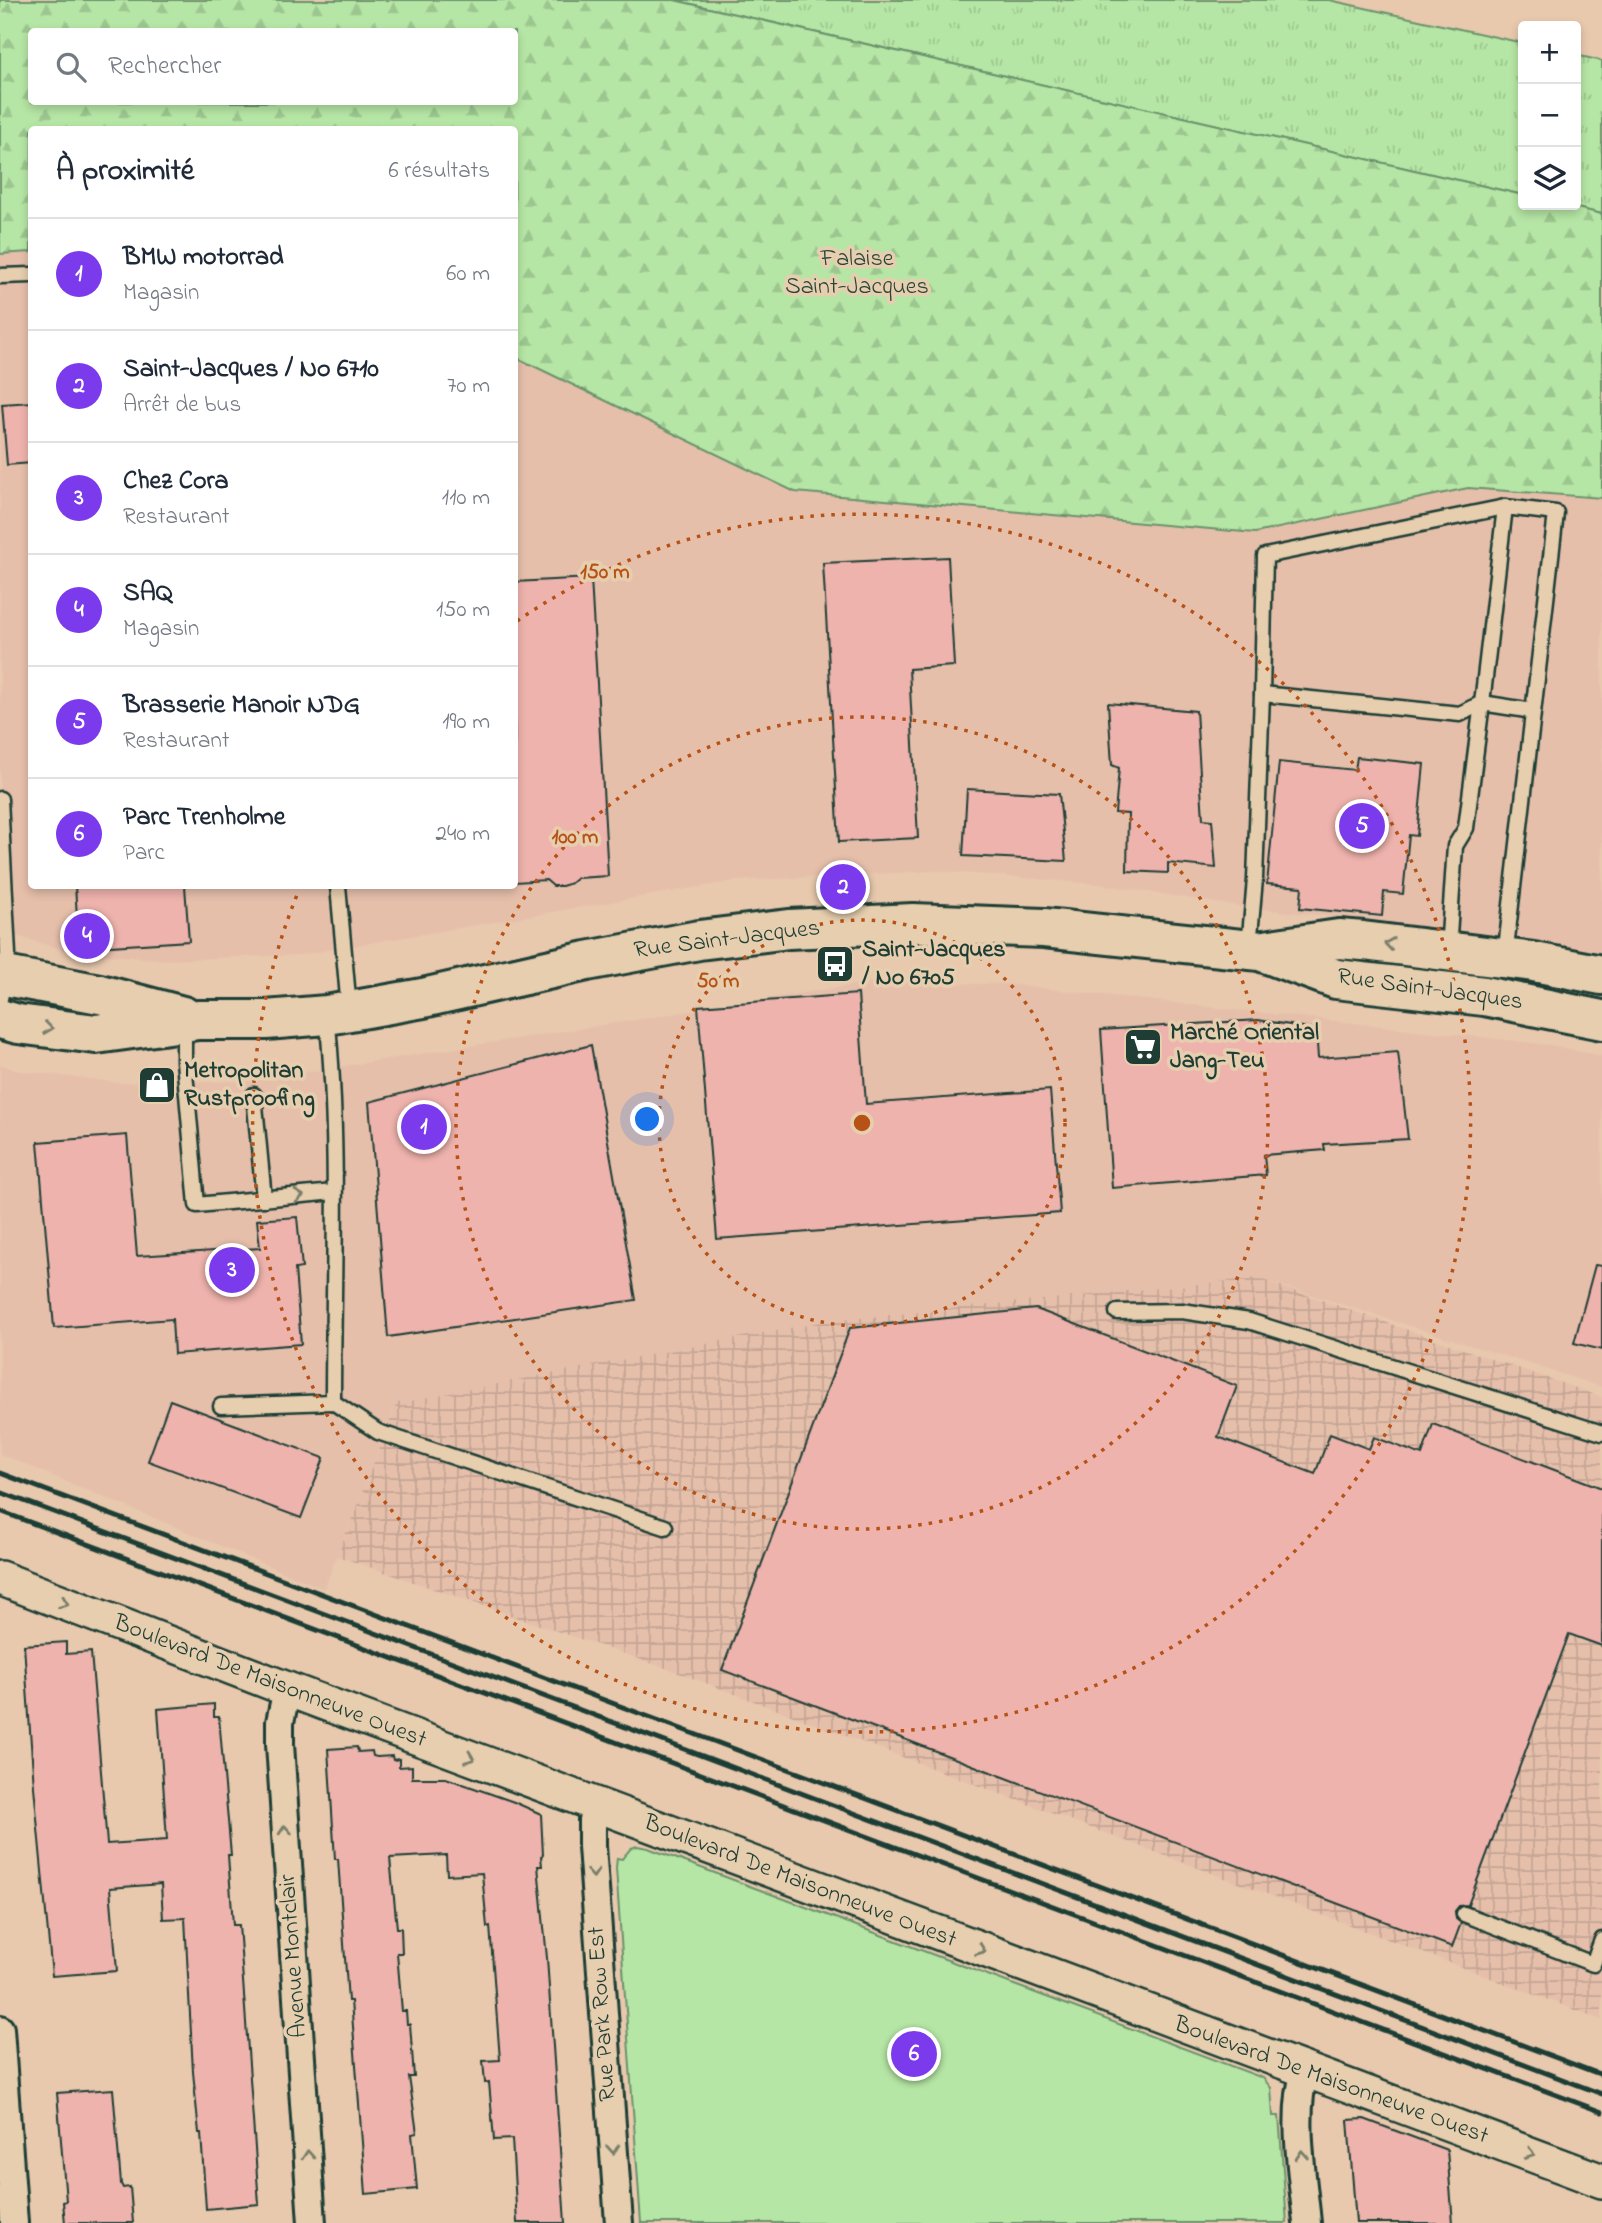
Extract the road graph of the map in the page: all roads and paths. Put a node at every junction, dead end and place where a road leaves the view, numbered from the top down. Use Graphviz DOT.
graph roads {
  1 [pos="28,275"];
  2 [pos="0,276"];
  3 [pos="1505,507"];
  4 [pos="1262,694"];
  5 [pos="1482,703"];
  6 [pos="1533,710"];
  7 [pos="0,799"];
  8 [pos="338,889"];
  9 [pos="1255,950"];
  10 [pos="1505,958"];
  11 [pos="1447,972"];
  12 [pos="1602,975"];
  13 [pos="2,983"];
  14 [pos="338,1014"];
  15 [pos="0,1019"];
  16 [pos="1602,1020"];
  17 [pos="191,1022"];
  18 [pos="254,1095"];
  19 [pos="334,1192"];
  20 [pos="264,1199"];
  21 [pos="1117,1312"];
  22 [pos="333,1402"];
  23 [pos="221,1406"];
  24 [pos="1602,1433"];
  25 [pos="665,1527"];
  26 [pos="0,1578"];
  27 [pos="287,1689"];
  28 [pos="595,1805"];
  29 [pos="1464,1914"];
  30 [pos="1602,1940"];
  31 [pos="0,2029"];
  32 [pos="1305,2072"];
  33 [pos="1602,2181"];
  34 [pos="14,2223"];
  35 [pos="312,2223"];
  36 [pos="618,2223"];
  37 [pos="1307,2223"];
  1 -- 2 [label="lane"];
  3 -- 4 [label="lane"];
  3 -- 5 [label="lane"];
  3 -- 6 [label="lane"];
  4 -- 5 [label="lane"];
  4 -- 9 [label="lane"];
  5 -- 6 [label="lane"];
  5 -- 11 [label="lane"];
  6 -- 10 [label="lane"];
  7 -- 13 [label="lane"];
  8 -- 14 [label="lane"];
  9 -- 11 [label="main road, Rue Saint-Jacques"];
  9 -- 14 [label="main road, Rue Saint-Jacques"];
  10 -- 11 [label="main road, Rue Saint-Jacques"];
  10 -- 12 [label="main road, Rue Saint-Jacques"];
  11 -- 16 [label="main road, Rue Saint-Jacques"];
  13 -- 17 [label="main road, Rue Saint-Jacques"];
  14 -- 17 [label="main road, Rue Saint-Jacques"];
  14 -- 19 [label="lane"];
  15 -- 17 [label="main road, Rue Saint-Jacques, one-way"];
  17 -- 20 [label="lane"];
  18 -- 20 [label="lane"];
  20 -- 19 [label="lane, one-way"];
  19 -- 22 [label="lane"];
  21 -- 24 [label="lane"];
  22 -- 23 [label="lane"];
  22 -- 25 [label="lane"];
  26 -- 27 [label="street, Boulevard De Maisonneuve Ouest, one-way"];
  27 -- 28 [label="street, Boulevard De Maisonneuve Ouest, one-way"];
  35 -- 27 [label="street, Avenue Montclair, one-way"];
  28 -- 32 [label="street, Boulevard De Maisonneuve Ouest, one-way"];
  28 -- 36 [label="street, Rue Park Row Est, one-way"];
  29 -- 30 [label="lane"];
  31 -- 34 [label="street"];
  32 -- 33 [label="street, Boulevard De Maisonneuve Ouest, one-way"];
  37 -- 32 [label="street, one-way"];
}
